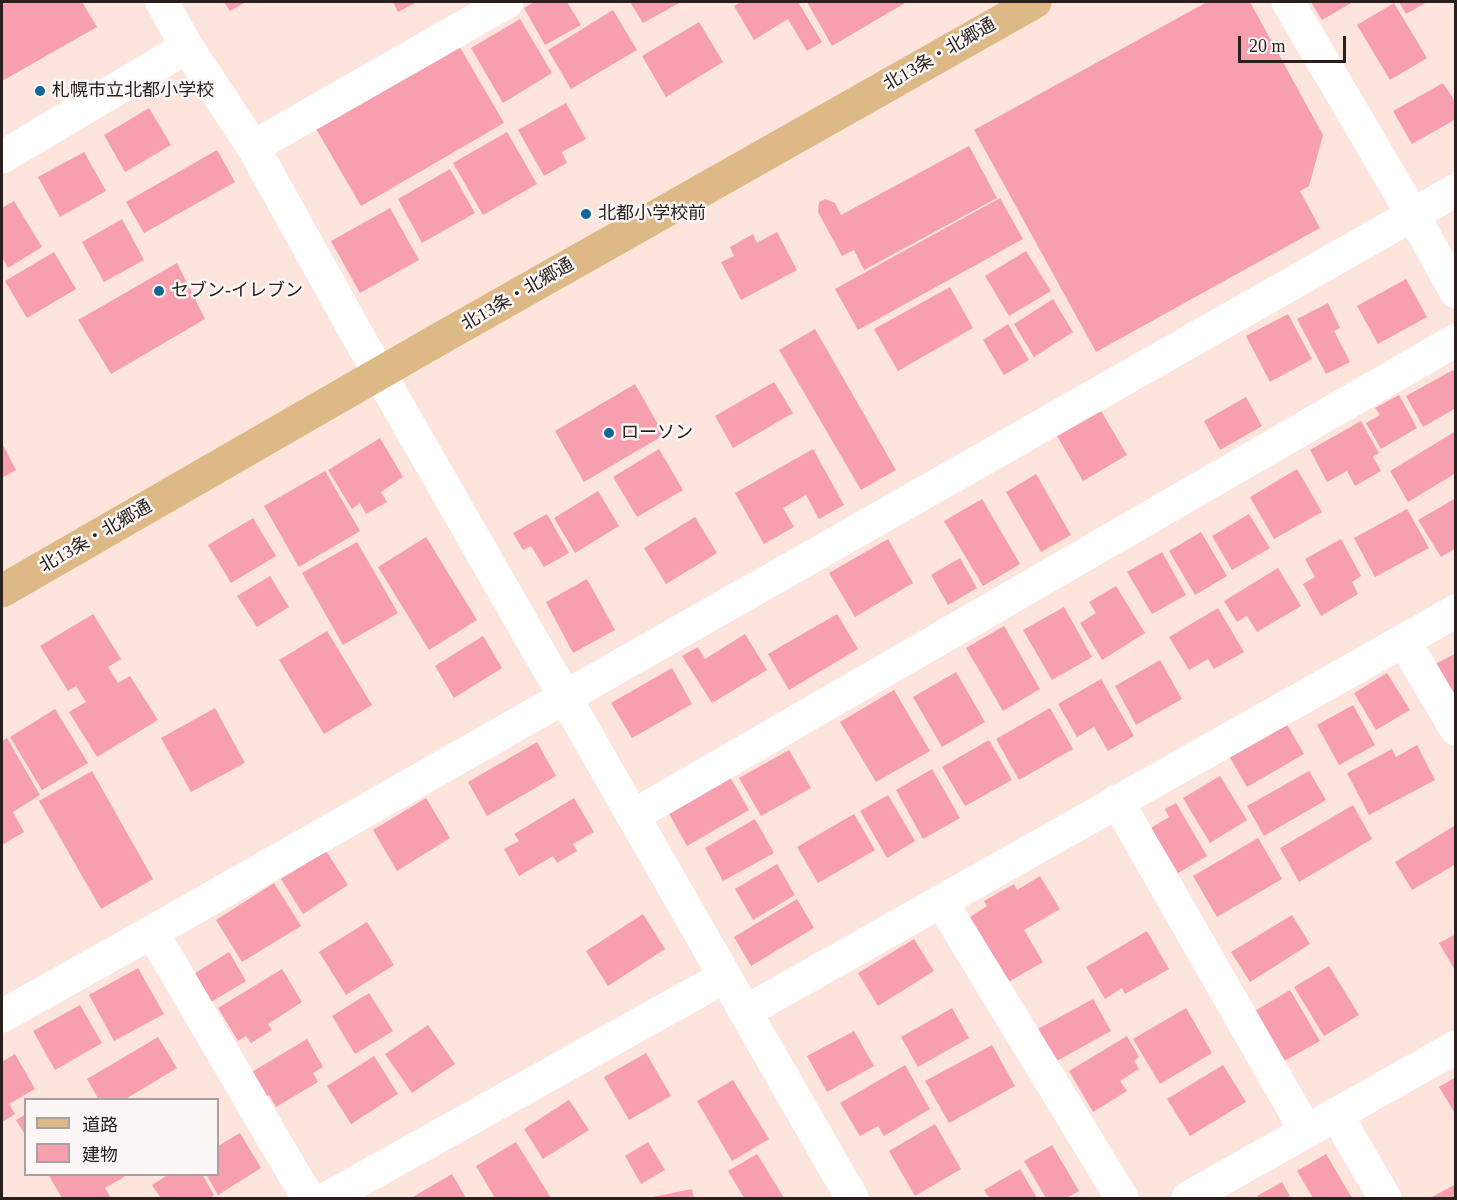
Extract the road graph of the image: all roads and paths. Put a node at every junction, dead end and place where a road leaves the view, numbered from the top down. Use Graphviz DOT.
graph roads {
  1 [pos="162,2"];
  2 [pos="507,2"];
  3 [pos="1035,2"];
  4 [pos="1288,2"];
  5 [pos="187,47"];
  6 [pos="253,147"];
  7 [pos="2,157"];
  8 [pos="1455,190"];
  9 [pos="1413,215"];
  10 [pos="1455,292"];
  11 [pos="1455,340"];
  12 [pos="381,375"];
  13 [pos="2,591"];
  14 [pos="1455,611"];
  15 [pos="1404,641"];
  16 [pos="565,697"];
  17 [pos="1455,729"];
  18 [pos="1117,801"];
  19 [pos="633,816"];
  20 [pos="941,901"];
  21 [pos="152,932"];
  22 [pos="724,976"];
  23 [pos="745,1012"];
  24 [pos="2,1016"];
  25 [pos="1455,1047"];
  26 [pos="1336,1114"];
  27 [pos="1306,1131"];
  28 [pos="308,1198"];
  29 [pos="328,1198"];
  30 [pos="852,1198"];
  31 [pos="1122,1198"];
  32 [pos="1188,1198"];
  33 [pos="1384,1198"];
  1 -- 5 [label="street"];
  2 -- 6 [label="street"];
  3 -- 12 [label="main road, 北13条・北郷通"];
  4 -- 9 [label="street"];
  5 -- 6 [label="street"];
  5 -- 7 [label="street"];
  6 -- 12 [label="street"];
  8 -- 9 [label="street"];
  9 -- 10 [label="street"];
  9 -- 16 [label="street"];
  11 -- 19 [label="street"];
  12 -- 13 [label="main road, 北13条・北郷通"];
  12 -- 16 [label="street"];
  14 -- 15 [label="street"];
  15 -- 17 [label="street"];
  15 -- 18 [label="street"];
  16 -- 19 [label="street"];
  16 -- 21 [label="street"];
  18 -- 20 [label="street"];
  18 -- 27 [label="street"];
  19 -- 22 [label="street"];
  20 -- 23 [label="street"];
  20 -- 31 [label="street"];
  21 -- 24 [label="street"];
  21 -- 28 [label="street"];
  22 -- 23 [label="street"];
  22 -- 29 [label="street"];
  23 -- 30 [label="street"];
  25 -- 26 [label="street"];
  26 -- 27 [label="street"];
  26 -- 33 [label="street"];
  27 -- 32 [label="street"];
}
